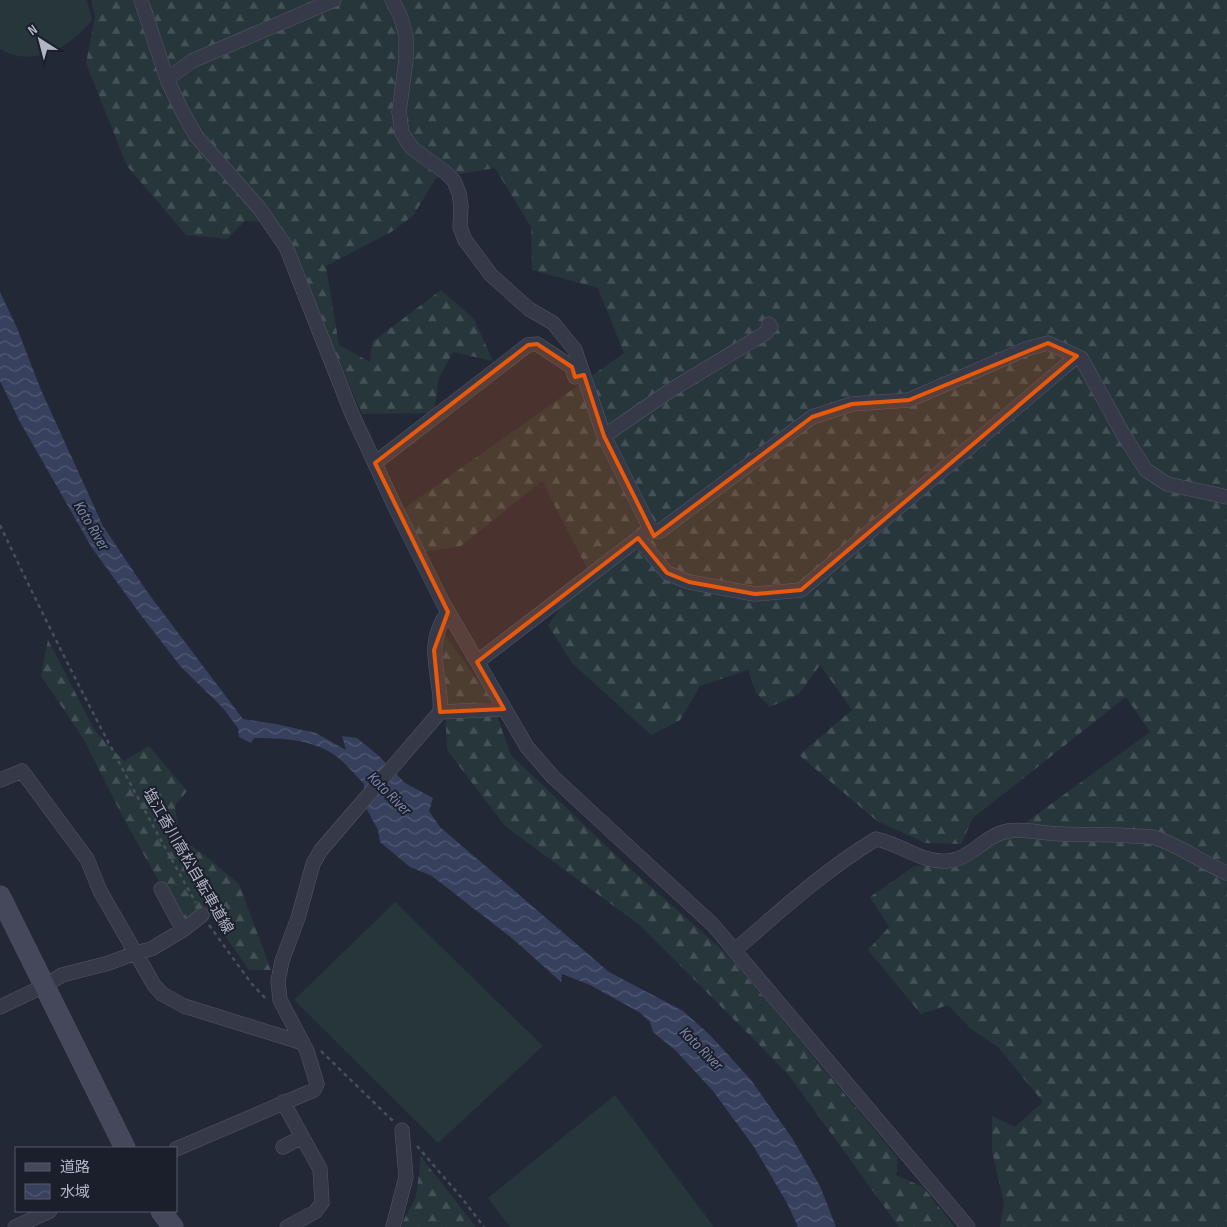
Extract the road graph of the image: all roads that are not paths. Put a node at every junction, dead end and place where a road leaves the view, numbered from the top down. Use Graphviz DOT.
graph roads {
  1 [pos="140,0"];
  2 [pos="334,0"];
  3 [pos="392,0"];
  4 [pos="167,79"];
  5 [pos="771,326"];
  6 [pos="1077,356"];
  7 [pos="584,375"];
  8 [pos="604,436"];
  9 [pos="375,463"];
  10 [pos="1227,498"];
  11 [pos="643,534"];
  12 [pos="448,612"];
  13 [pos="477,662"];
  14 [pos="504,709"];
  15 [pos="440,712"];
  16 [pos="0,780"];
  17 [pos="1227,874"];
  18 [pos="161,889"];
  19 [pos="0,896"];
  20 [pos="202,915"];
  21 [pos="7,924"];
  22 [pos="184,930"];
  23 [pos="735,950"];
  24 [pos="135,953"];
  25 [pos="44,986"];
  26 [pos="0,1008"];
  27 [pos="303,1043"];
  28 [pos="283,1102"];
  29 [pos="402,1130"];
  30 [pos="302,1137"];
  31 [pos="124,1147"];
  32 [pos="283,1147"];
  33 [pos="178,1148"];
  34 [pos="48,1212"];
  35 [pos="162,1212"];
  36 [pos="15,1227"];
  37 [pos="173,1227"];
  38 [pos="287,1227"];
  39 [pos="393,1227"];
  40 [pos="968,1227"];
  1 -- 4 [label="street"];
  2 -- 4 [label="street"];
  3 -- 7 [label="street"];
  4 -- 9 [label="street"];
  5 -- 8 [label="street"];
  6 -- 10 [label="street"];
  6 -- 11 [label="street"];
  6 -- 11 [label="street"];
  7 -- 8 [label="street"];
  7 -- 9 [label="street"];
  8 -- 11 [label="street"];
  9 -- 12 [label="street"];
  11 -- 13 [label="street"];
  12 -- 13 [label="street"];
  12 -- 15 [label="street"];
  13 -- 14 [label="street"];
  14 -- 15 [label="street"];
  14 -- 23 [label="street"];
  15 -- 27 [label="street"];
  16 -- 24 [label="street"];
  17 -- 23 [label="street"];
  18 -- 22 [label="street"];
  19 -- 21 [label="street"];
  20 -- 22 [label="street"];
  21 -- 25 [label="street"];
  22 -- 24 [label="street"];
  23 -- 40 [label="street"];
  24 -- 25 [label="street"];
  24 -- 27 [label="street"];
  25 -- 26 [label="street"];
  25 -- 31 [label="street"];
  27 -- 28 [label="street"];
  28 -- 30 [label="street"];
  28 -- 33 [label="street"];
  29 -- 39 [label="street"];
  30 -- 32 [label="street"];
  30 -- 38 [label="street"];
  34 -- 36 [label="street"];
  35 -- 37 [label="street"];
}
